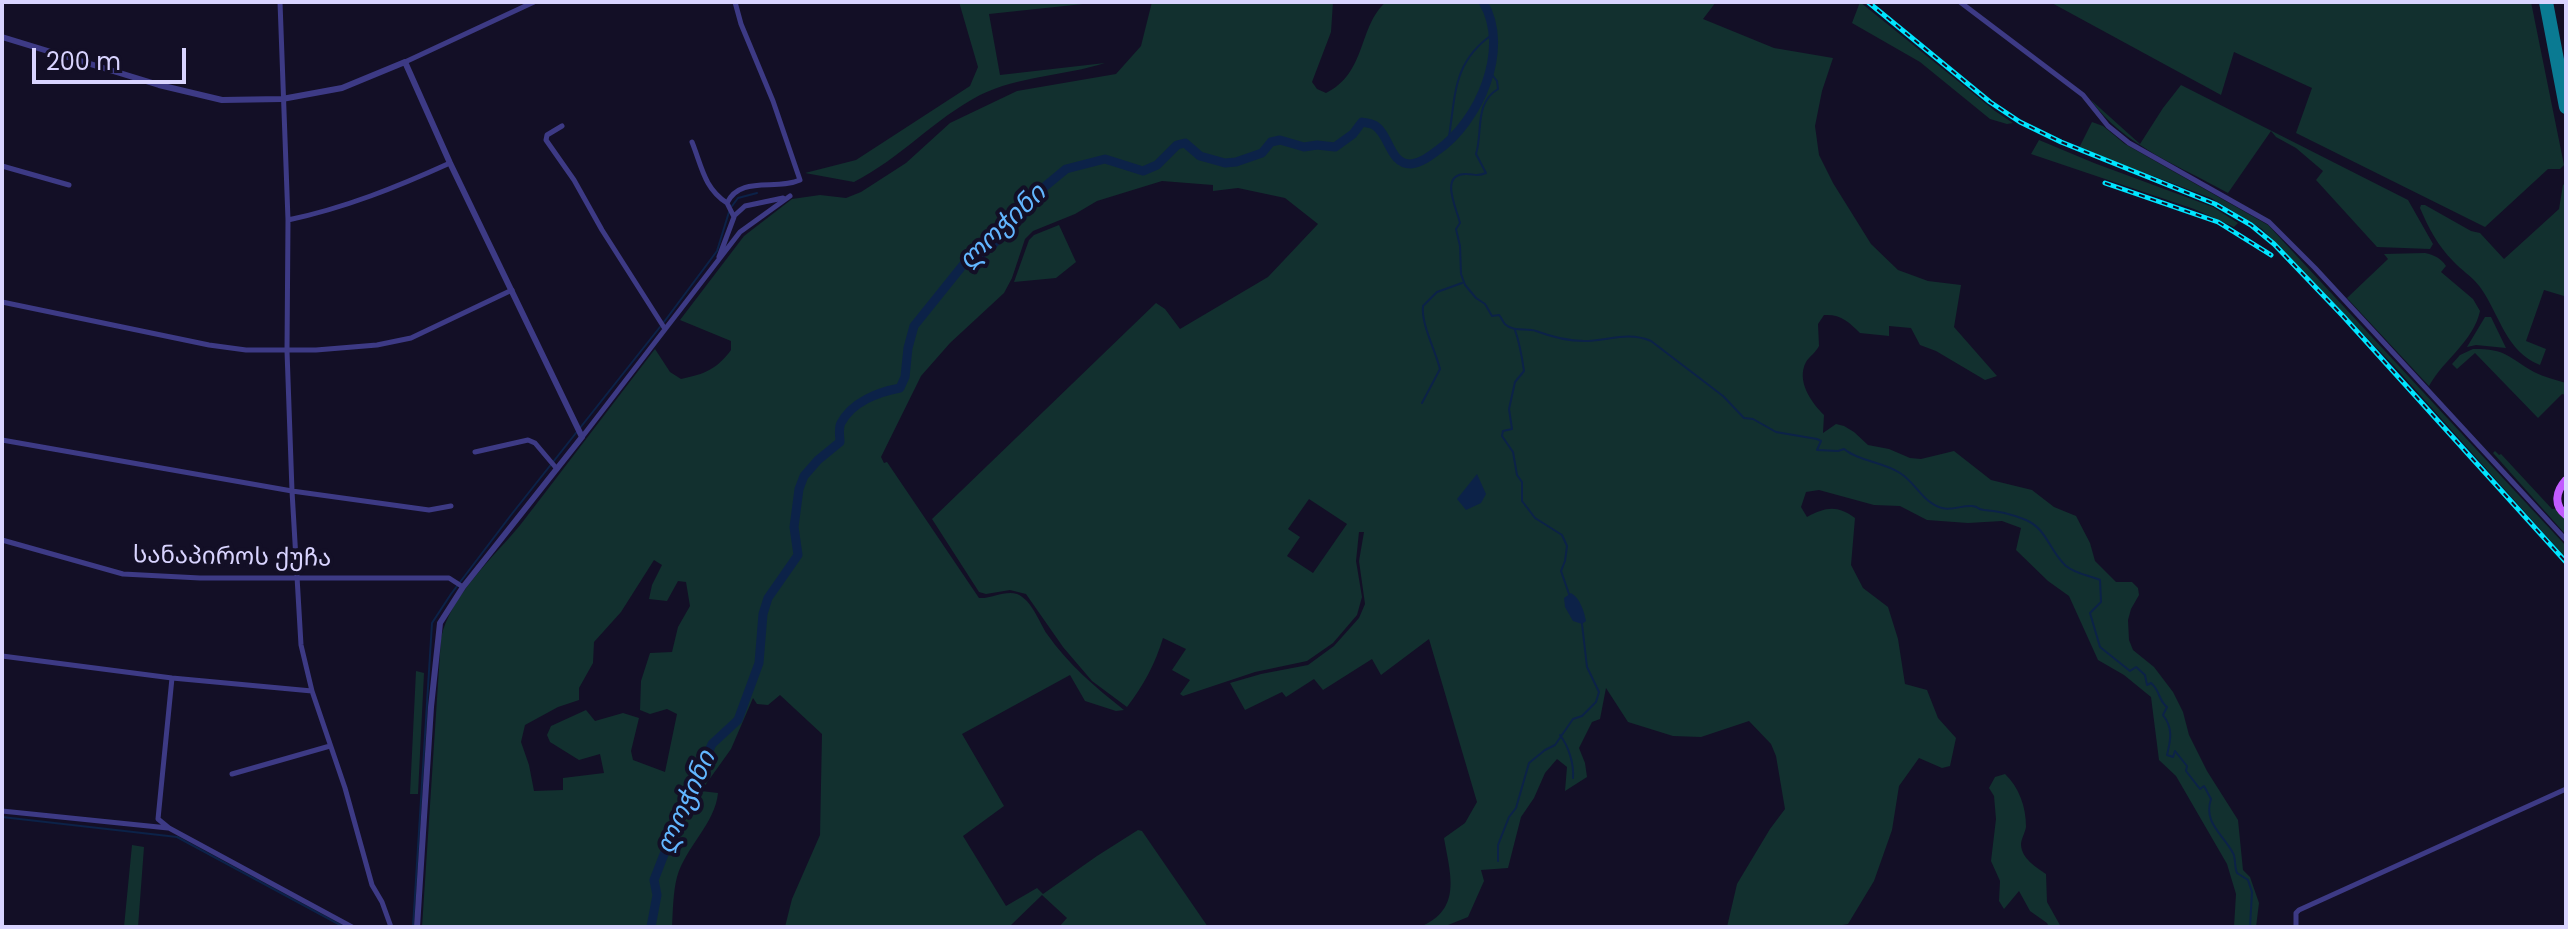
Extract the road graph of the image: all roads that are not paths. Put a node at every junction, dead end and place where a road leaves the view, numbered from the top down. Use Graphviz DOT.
graph roads {
  1 [pos="280,2"];
  2 [pos="534,2"];
  3 [pos="735,2"];
  4 [pos="1960,2"];
  5 [pos="2,37"];
  6 [pos="405,62"];
  7 [pos="282,99"];
  8 [pos="562,126"];
  9 [pos="692,142"];
  10 [pos="450,163"];
  11 [pos="2,166"];
  12 [pos="69,185"];
  13 [pos="727,203"];
  14 [pos="734,217"];
  15 [pos="288,220"];
  16 [pos="719,257"];
  17 [pos="513,290"];
  18 [pos="2,302"];
  19 [pos="665,329"];
  20 [pos="287,351"];
  21 [pos="582,437"];
  22 [pos="2,440"];
  23 [pos="475,452"];
  24 [pos="557,469"];
  25 [pos="2566,480"];
  26 [pos="292,491"];
  27 [pos="451,506"];
  28 [pos="2566,515"];
  29 [pos="2,540"];
  30 [pos="2566,540"];
  31 [pos="295,579"];
  32 [pos="463,587"];
  33 [pos="2,656"];
  34 [pos="172,678"];
  35 [pos="312,691"];
  36 [pos="330,746"];
  37 [pos="232,774"];
  38 [pos="2566,789"];
  39 [pos="2,811"];
  40 [pos="169,828"];
  41 [pos="352,927"];
  42 [pos="391,927"];
  43 [pos="417,927"];
  44 [pos="2296,927"];
  1 -- 7 [label="street"];
  2 -- 6 [label="street"];
  3 -- 13 [label="street"];
  4 -- 30 [label="street"];
  5 -- 7 [label="street"];
  6 -- 7 [label="street"];
  6 -- 10 [label="street"];
  7 -- 15 [label="street"];
  8 -- 19 [label="street"];
  9 -- 13 [label="street"];
  10 -- 15 [label="street"];
  10 -- 17 [label="street"];
  11 -- 12 [label="street"];
  13 -- 14 [label="street"];
  14 -- 16 [label="street"];
  14 -- 16 [label="street"];
  15 -- 20 [label="street"];
  16 -- 19 [label="street"];
  17 -- 20 [label="street"];
  17 -- 21 [label="street"];
  18 -- 20 [label="street"];
  19 -- 21 [label="street"];
  20 -- 26 [label="street"];
  21 -- 24 [label="street"];
  22 -- 26 [label="street"];
  23 -- 24 [label="street"];
  24 -- 32 [label="street"];
  25 -- 28 [label="main road"];
  26 -- 27 [label="street"];
  26 -- 31 [label="street"];
  29 -- 31 [label="street, სანაპიროს ქუჩა"];
  31 -- 32 [label="street, სანაპიროს ქუჩა"];
  31 -- 35 [label="street"];
  32 -- 43 [label="street"];
  33 -- 34 [label="street"];
  34 -- 35 [label="street"];
  34 -- 40 [label="street"];
  35 -- 36 [label="street"];
  36 -- 37 [label="street"];
  36 -- 42 [label="street"];
  38 -- 44 [label="street"];
  39 -- 40 [label="street"];
  40 -- 41 [label="street"];
}
